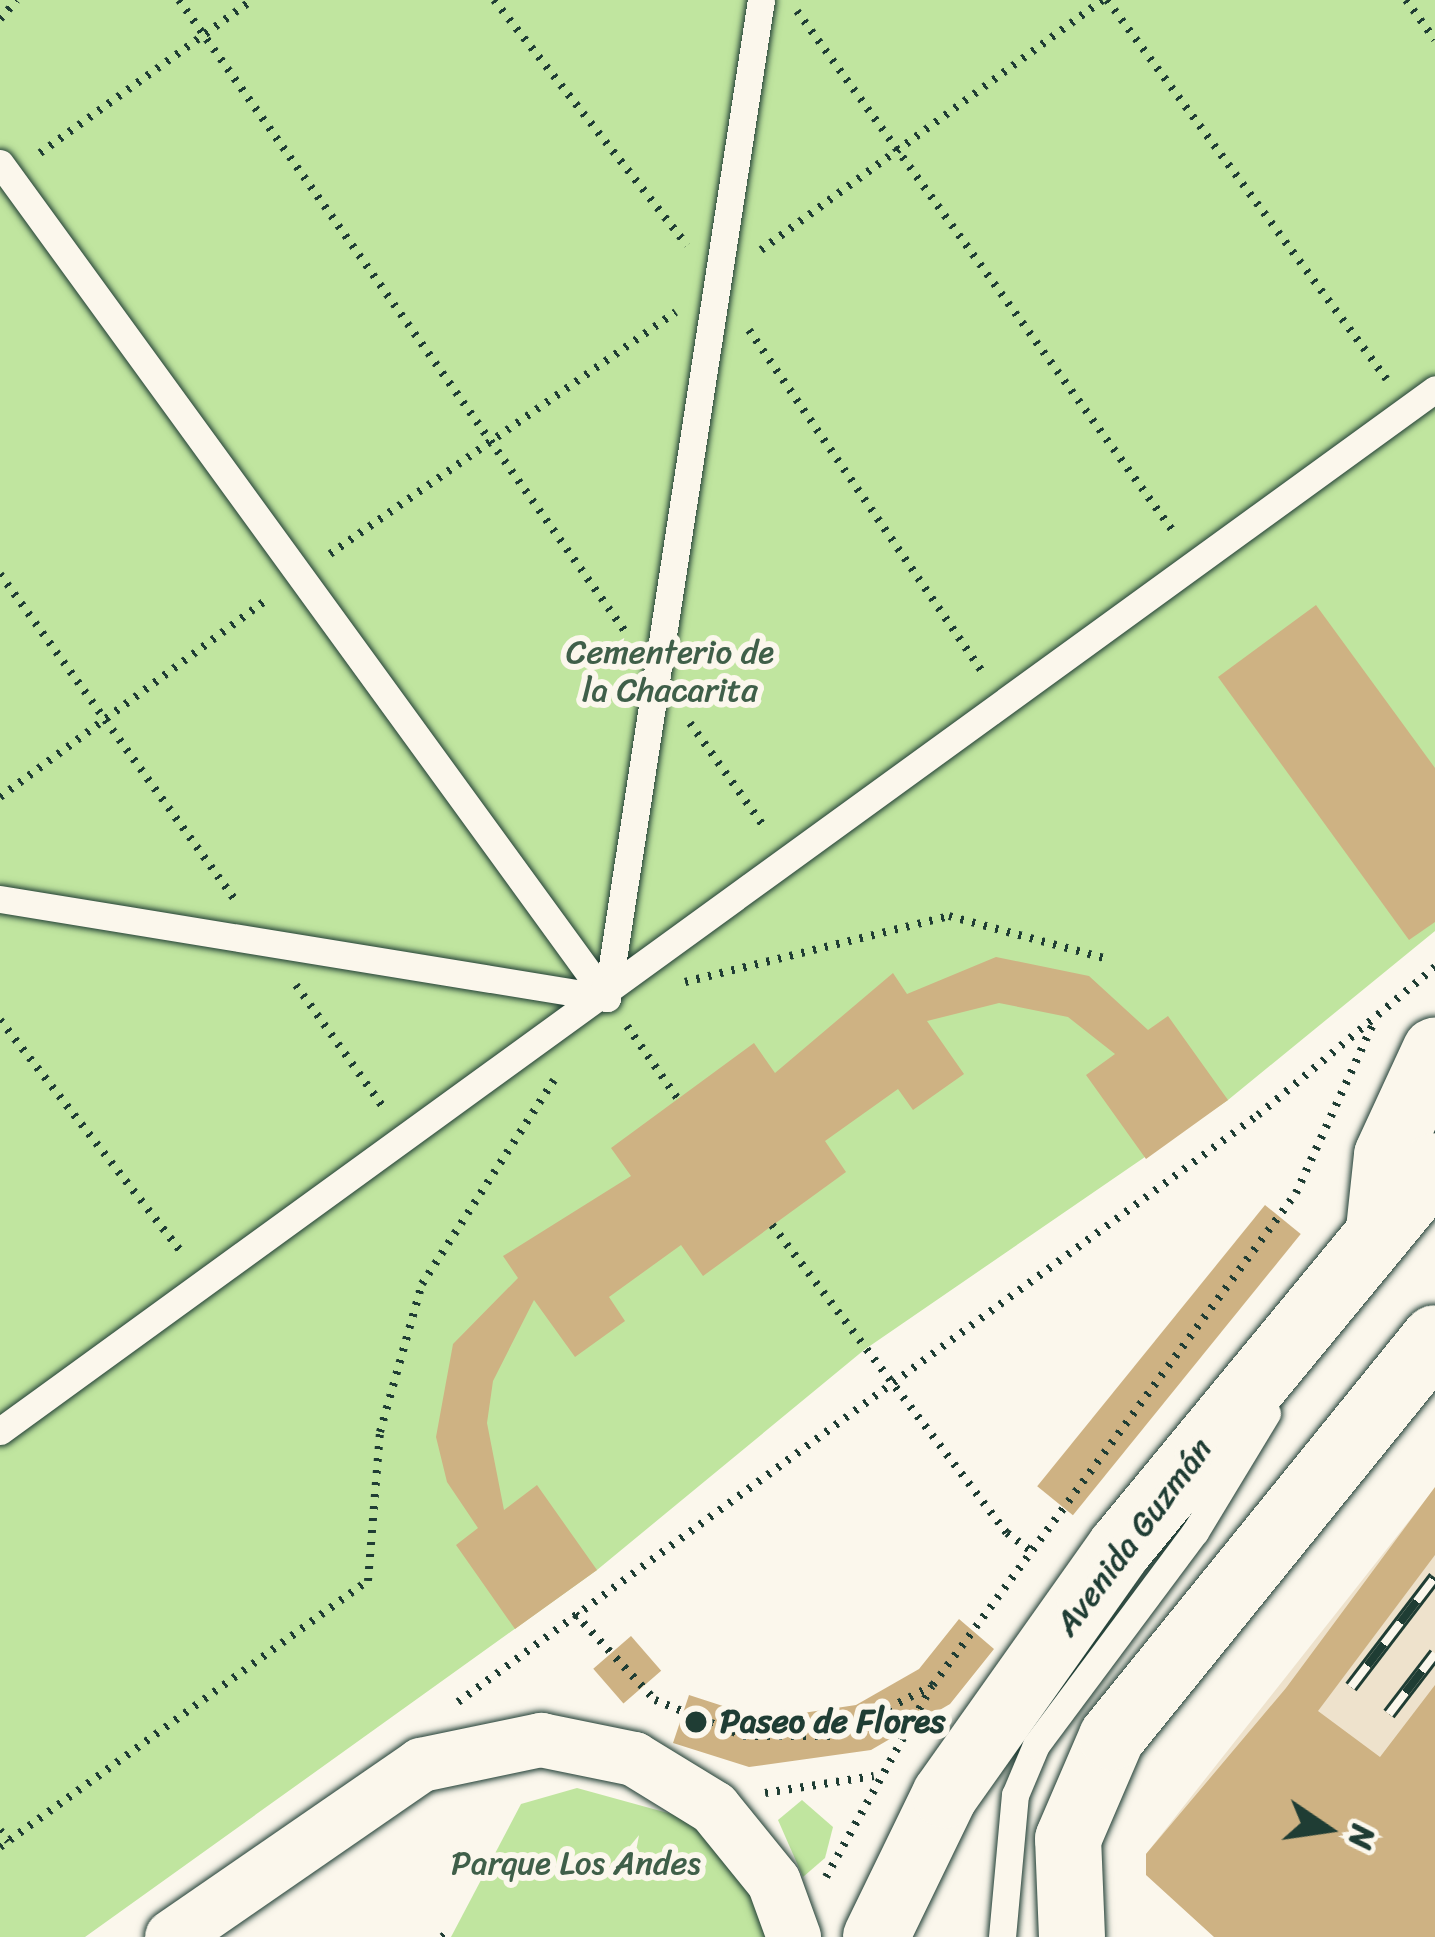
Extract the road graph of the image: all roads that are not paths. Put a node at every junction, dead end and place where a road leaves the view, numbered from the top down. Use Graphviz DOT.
graph roads {
  1 [pos="761,0"];
  2 [pos="5,169"];
  3 [pos="1435,389"];
  4 [pos="0,899"];
  5 [pos="607,998"];
  6 [pos="1435,1051"];
  7 [pos="1435,1166"];
  8 [pos="1379,1230"];
  9 [pos="1435,1339"];
  10 [pos="0,1431"];
  11 [pos="172,1937"];
  12 [pos="794,1937"];
  13 [pos="876,1937"];
  14 [pos="1002,1937"];
  15 [pos="1072,1937"];
  1 -- 5 [label="lane"];
  2 -- 5 [label="lane"];
  3 -- 5 [label="lane"];
  4 -- 5 [label="lane"];
  5 -- 10 [label="lane"];
  6 -- 8 [label="main road"];
  7 -- 8 [label="main road, Avenida Guzmán"];
  8 -- 13 [label="main road, Avenida Guzmán"];
  8 -- 14 [label="lane"];
  9 -- 15 [label="main road"];
  11 -- 12 [label="street"];
}
